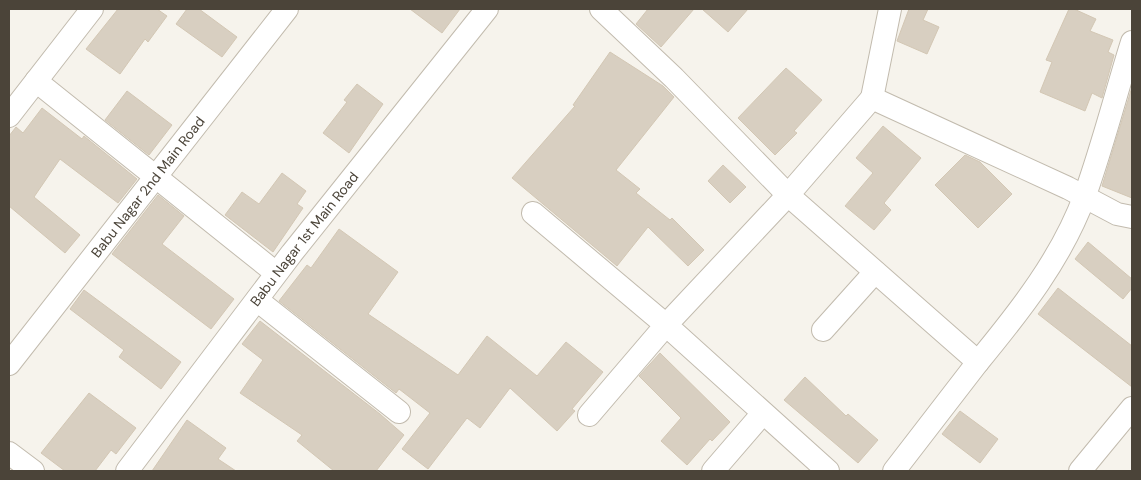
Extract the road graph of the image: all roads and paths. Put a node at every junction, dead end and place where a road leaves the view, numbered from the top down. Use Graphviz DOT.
graph roads {
  1 [pos="92,9"];
  2 [pos="287,9"];
  3 [pos="486,9"];
  4 [pos="601,9"];
  5 [pos="890,9"];
  6 [pos="1132,42"];
  7 [pos="36,81"];
  8 [pos="872,98"];
  9 [pos="9,116"];
  10 [pos="155,178"];
  11 [pos="788,195"];
  12 [pos="1084,196"];
  13 [pos="533,214"];
  14 [pos="1132,217"];
  15 [pos="875,272"];
  16 [pos="276,273"];
  17 [pos="257,300"];
  18 [pos="666,324"];
  19 [pos="823,330"];
  20 [pos="978,362"];
  21 [pos="9,364"];
  22 [pos="1132,408"];
  23 [pos="399,412"];
  24 [pos="763,413"];
  25 [pos="589,415"];
  26 [pos="9,453"];
  27 [pos="33,471"];
  28 [pos="127,471"];
  29 [pos="713,471"];
  30 [pos="828,471"];
  31 [pos="894,471"];
  32 [pos="1080,471"];
  1 -- 7 [label="street"];
  2 -- 10 [label="street, Babu Nagar 2nd Main Road"];
  3 -- 16 [label="street, Babu Nagar 1st Main Road"];
  4 -- 11 [label="street"];
  5 -- 8 [label="street"];
  6 -- 12 [label="street"];
  7 -- 9 [label="street"];
  7 -- 10 [label="street"];
  8 -- 11 [label="street"];
  8 -- 12 [label="street"];
  10 -- 16 [label="street"];
  10 -- 21 [label="street, Babu Nagar 2nd Main Road"];
  11 -- 15 [label="street"];
  11 -- 18 [label="street"];
  12 -- 14 [label="street"];
  12 -- 20 [label="street"];
  13 -- 18 [label="street"];
  15 -- 19 [label="street"];
  15 -- 20 [label="street"];
  16 -- 17 [label="street, Babu Nagar 1st Main Road"];
  17 -- 23 [label="street"];
  17 -- 28 [label="street, Babu Nagar 1st Main Road"];
  18 -- 24 [label="street"];
  18 -- 25 [label="street"];
  20 -- 31 [label="street"];
  22 -- 32 [label="street"];
  24 -- 29 [label="street"];
  24 -- 30 [label="street"];
  26 -- 27 [label="street"];
}
